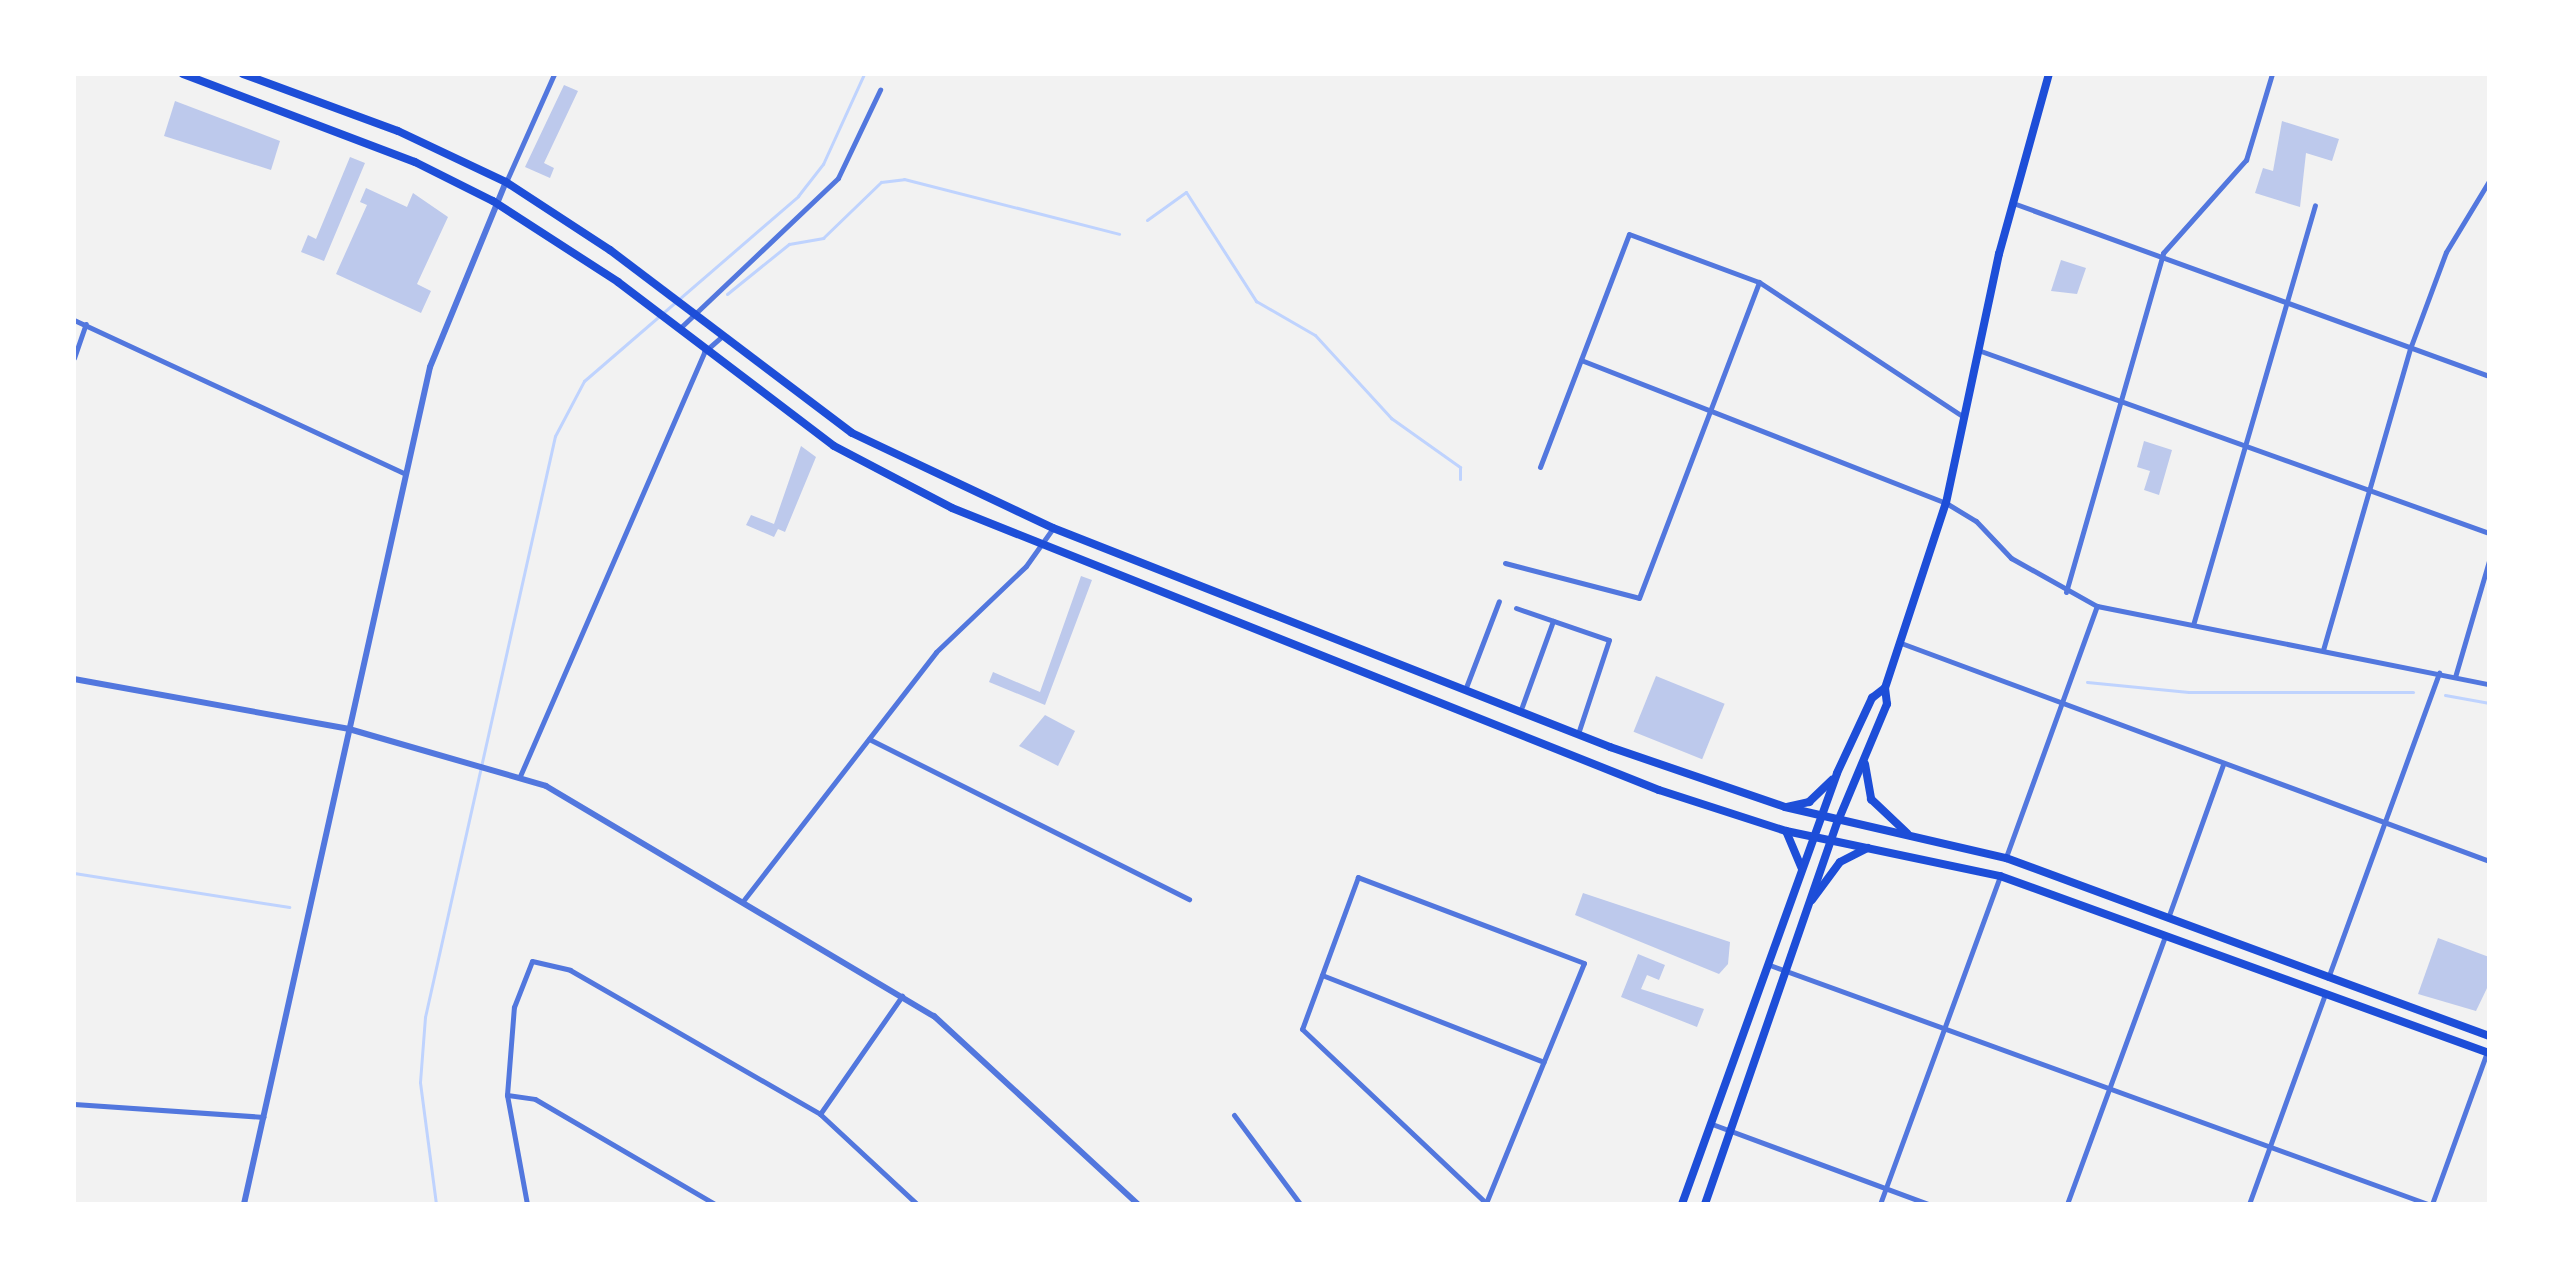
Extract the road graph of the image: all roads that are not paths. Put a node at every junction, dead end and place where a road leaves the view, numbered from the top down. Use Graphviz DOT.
graph roads {
  1 [pos="183,74"];
  2 [pos="243,74"];
  3 [pos="554,74"];
  4 [pos="2049,74"];
  5 [pos="2272,74"];
  6 [pos="880,90"];
  7 [pos="2489,181"];
  8 [pos="506,182"];
  9 [pos="2480,195"];
  10 [pos="2489,198"];
  11 [pos="493,201"];
  12 [pos="2012,203"];
  13 [pos="2315,205"];
  14 [pos="2163,253"];
  15 [pos="1759,282"];
  16 [pos="2286,304"];
  17 [pos="693,315"];
  18 [pos="74,320"];
  19 [pos="86,324"];
  20 [pos="678,330"];
  21 [pos="721,337"];
  22 [pos="2411,346"];
  23 [pos="1976,350"];
  24 [pos="704,352"];
  25 [pos="74,358"];
  26 [pos="1581,360"];
  27 [pos="2489,376"];
  28 [pos="2120,405"];
  29 [pos="1711,411"];
  30 [pos="1961,415"];
  31 [pos="2244,449"];
  32 [pos="1540,467"];
  33 [pos="404,473"];
  34 [pos="2372,495"];
  35 [pos="1946,503"];
  36 [pos="1053,528"];
  37 [pos="2489,533"];
  38 [pos="1044,546"];
  39 [pos="2489,561"];
  40 [pos="1505,563"];
  41 [pos="2066,592"];
  42 [pos="1499,601"];
  43 [pos="2097,606"];
  44 [pos="1516,608"];
  45 [pos="1553,621"];
  46 [pos="2193,625"];
  47 [pos="1901,643"];
  48 [pos="2323,650"];
  49 [pos="2439,673"];
  50 [pos="2455,677"];
  51 [pos="74,679"];
  52 [pos="2489,684"];
  53 [pos="1885,688"];
  54 [pos="1465,690"];
  55 [pos="2063,705"];
  56 [pos="1520,712"];
  57 [pos="349,729"];
  58 [pos="1578,734"];
  59 [pos="869,739"];
  60 [pos="1864,757"];
  61 [pos="2223,764"];
  62 [pos="1837,773"];
  63 [pos="520,776"];
  64 [pos="1785,807"];
  65 [pos="1821,817"];
  66 [pos="2382,820"];
  67 [pos="1838,821"];
  68 [pos="1786,831"];
  69 [pos="1911,836"];
  70 [pos="1814,837"];
  71 [pos="1831,840"];
  72 [pos="1871,847"];
  73 [pos="2006,858"];
  74 [pos="2489,861"];
  75 [pos="1802,870"];
  76 [pos="2000,876"];
  77 [pos="1189,899"];
  78 [pos="743,901"];
  79 [pos="1807,907"];
  80 [pos="2168,918"];
  81 [pos="2165,936"];
  82 [pos="1767,964"];
  83 [pos="1787,971"];
  84 [pos="1322,975"];
  85 [pos="2327,979"];
  86 [pos="2325,994"];
  87 [pos="902,996"];
  88 [pos="1947,1029"];
  89 [pos="2489,1036"];
  90 [pos="2488,1052"];
  91 [pos="1544,1062"];
  92 [pos="2108,1088"];
  93 [pos="507,1095"];
  94 [pos="74,1104"];
  95 [pos="820,1114"];
  96 [pos="1234,1115"];
  97 [pos="264,1117"];
  98 [pos="1711,1124"];
  99 [pos="1731,1131"];
  100 [pos="2270,1146"];
  101 [pos="1885,1188"];
  102 [pos="1487,1203"];
  103 [pos="244,1204"];
  104 [pos="527,1204"];
  105 [pos="715,1204"];
  106 [pos="917,1204"];
  107 [pos="1138,1204"];
  108 [pos="1300,1204"];
  109 [pos="1682,1204"];
  110 [pos="1705,1204"];
  111 [pos="1880,1204"];
  112 [pos="1928,1204"];
  113 [pos="2067,1204"];
  114 [pos="2249,1204"];
  115 [pos="2430,1204"];
  1 -- 11 [label="main road"];
  2 -- 8 [label="main road"];
  3 -- 8 [label="street"];
  4 -- 12 [label="main road"];
  5 -- 14 [label="street"];
  6 -- 17 [label="street"];
  7 -- 9 [label="street"];
  8 -- 11 [label="street"];
  8 -- 17 [label="main road"];
  9 -- 10 [label="street"];
  9 -- 22 [label="street"];
  11 -- 20 [label="main road"];
  11 -- 33 [label="street"];
  12 -- 14 [label="street"];
  12 -- 23 [label="main road"];
  13 -- 16 [label="street"];
  14 -- 16 [label="street"];
  14 -- 28 [label="street"];
  15 -- 26 [label="street"];
  15 -- 29 [label="street"];
  15 -- 30 [label="street"];
  16 -- 22 [label="street"];
  16 -- 31 [label="street"];
  17 -- 20 [label="street"];
  17 -- 21 [label="main road"];
  18 -- 19 [label="street"];
  19 -- 25 [label="street"];
  19 -- 33 [label="street"];
  20 -- 24 [label="main road"];
  21 -- 24 [label="street"];
  21 -- 36 [label="main road"];
  22 -- 27 [label="street"];
  22 -- 34 [label="street"];
  23 -- 28 [label="street"];
  23 -- 30 [label="main road"];
  24 -- 38 [label="main road"];
  24 -- 63 [label="street"];
  26 -- 29 [label="street"];
  26 -- 32 [label="street"];
  28 -- 31 [label="street"];
  28 -- 41 [label="street"];
  29 -- 35 [label="street"];
  29 -- 40 [label="street"];
  30 -- 35 [label="main road"];
  31 -- 34 [label="street"];
  31 -- 46 [label="street"];
  33 -- 57 [label="street"];
  34 -- 37 [label="street"];
  34 -- 48 [label="street"];
  35 -- 41 [label="street"];
  35 -- 47 [label="main road"];
  36 -- 38 [label="street"];
  36 -- 54 [label="main road"];
  38 -- 59 [label="street"];
  38 -- 68 [label="main road"];
  39 -- 50 [label="street"];
  41 -- 43 [label="street"];
  42 -- 54 [label="street"];
  43 -- 46 [label="street"];
  43 -- 55 [label="street"];
  44 -- 45 [label="street"];
  45 -- 56 [label="street"];
  45 -- 58 [label="street"];
  46 -- 48 [label="street"];
  47 -- 53 [label="main road"];
  47 -- 55 [label="street"];
  48 -- 49 [label="street"];
  49 -- 50 [label="street"];
  49 -- 66 [label="street"];
  50 -- 52 [label="street"];
  51 -- 57 [label="street"];
  53 -- 60 [label="main road"];
  53 -- 62 [label="main road"];
  54 -- 56 [label="main road"];
  55 -- 61 [label="street"];
  55 -- 73 [label="street"];
  56 -- 58 [label="main road"];
  57 -- 63 [label="street"];
  57 -- 97 [label="street"];
  58 -- 64 [label="main road"];
  59 -- 77 [label="street"];
  59 -- 78 [label="street"];
  60 -- 67 [label="main road"];
  60 -- 69 [label="main road"];
  61 -- 66 [label="street"];
  61 -- 80 [label="street"];
  62 -- 64 [label="main road"];
  62 -- 65 [label="main road"];
  63 -- 78 [label="street"];
  64 -- 65 [label="main road"];
  65 -- 67 [label="main road"];
  65 -- 70 [label="main road"];
  66 -- 74 [label="street"];
  66 -- 85 [label="street"];
  67 -- 69 [label="main road"];
  67 -- 71 [label="main road"];
  68 -- 70 [label="main road"];
  68 -- 75 [label="main road"];
  69 -- 73 [label="main road"];
  70 -- 71 [label="main road"];
  70 -- 75 [label="main road"];
  71 -- 72 [label="main road"];
  71 -- 79 [label="main road"];
  72 -- 76 [label="main road"];
  72 -- 79 [label="main road"];
  73 -- 80 [label="main road"];
  75 -- 82 [label="main road"];
  76 -- 81 [label="main road"];
  76 -- 88 [label="street"];
  78 -- 87 [label="street"];
  79 -- 83 [label="main road"];
  80 -- 85 [label="main road"];
  81 -- 86 [label="main road"];
  81 -- 92 [label="street"];
  82 -- 83 [label="street"];
  82 -- 98 [label="main road"];
  83 -- 88 [label="street"];
  83 -- 99 [label="main road"];
  84 -- 91 [label="street"];
  84 -- 91 [label="street"];
  84 -- 102 [label="street"];
  85 -- 89 [label="main road"];
  86 -- 90 [label="main road"];
  86 -- 100 [label="street"];
  87 -- 95 [label="street"];
  87 -- 107 [label="street"];
  88 -- 92 [label="street"];
  88 -- 101 [label="street"];
  90 -- 115 [label="street"];
  91 -- 102 [label="street"];
  92 -- 100 [label="street"];
  92 -- 113 [label="street"];
  93 -- 95 [label="street"];
  93 -- 104 [label="street"];
  93 -- 105 [label="street"];
  94 -- 97 [label="street"];
  95 -- 106 [label="street"];
  96 -- 108 [label="street"];
  97 -- 103 [label="street"];
  98 -- 99 [label="street"];
  98 -- 109 [label="main road"];
  99 -- 101 [label="street"];
  99 -- 110 [label="main road"];
  100 -- 114 [label="street"];
  100 -- 115 [label="street"];
  101 -- 111 [label="street"];
  101 -- 112 [label="street"];
}
